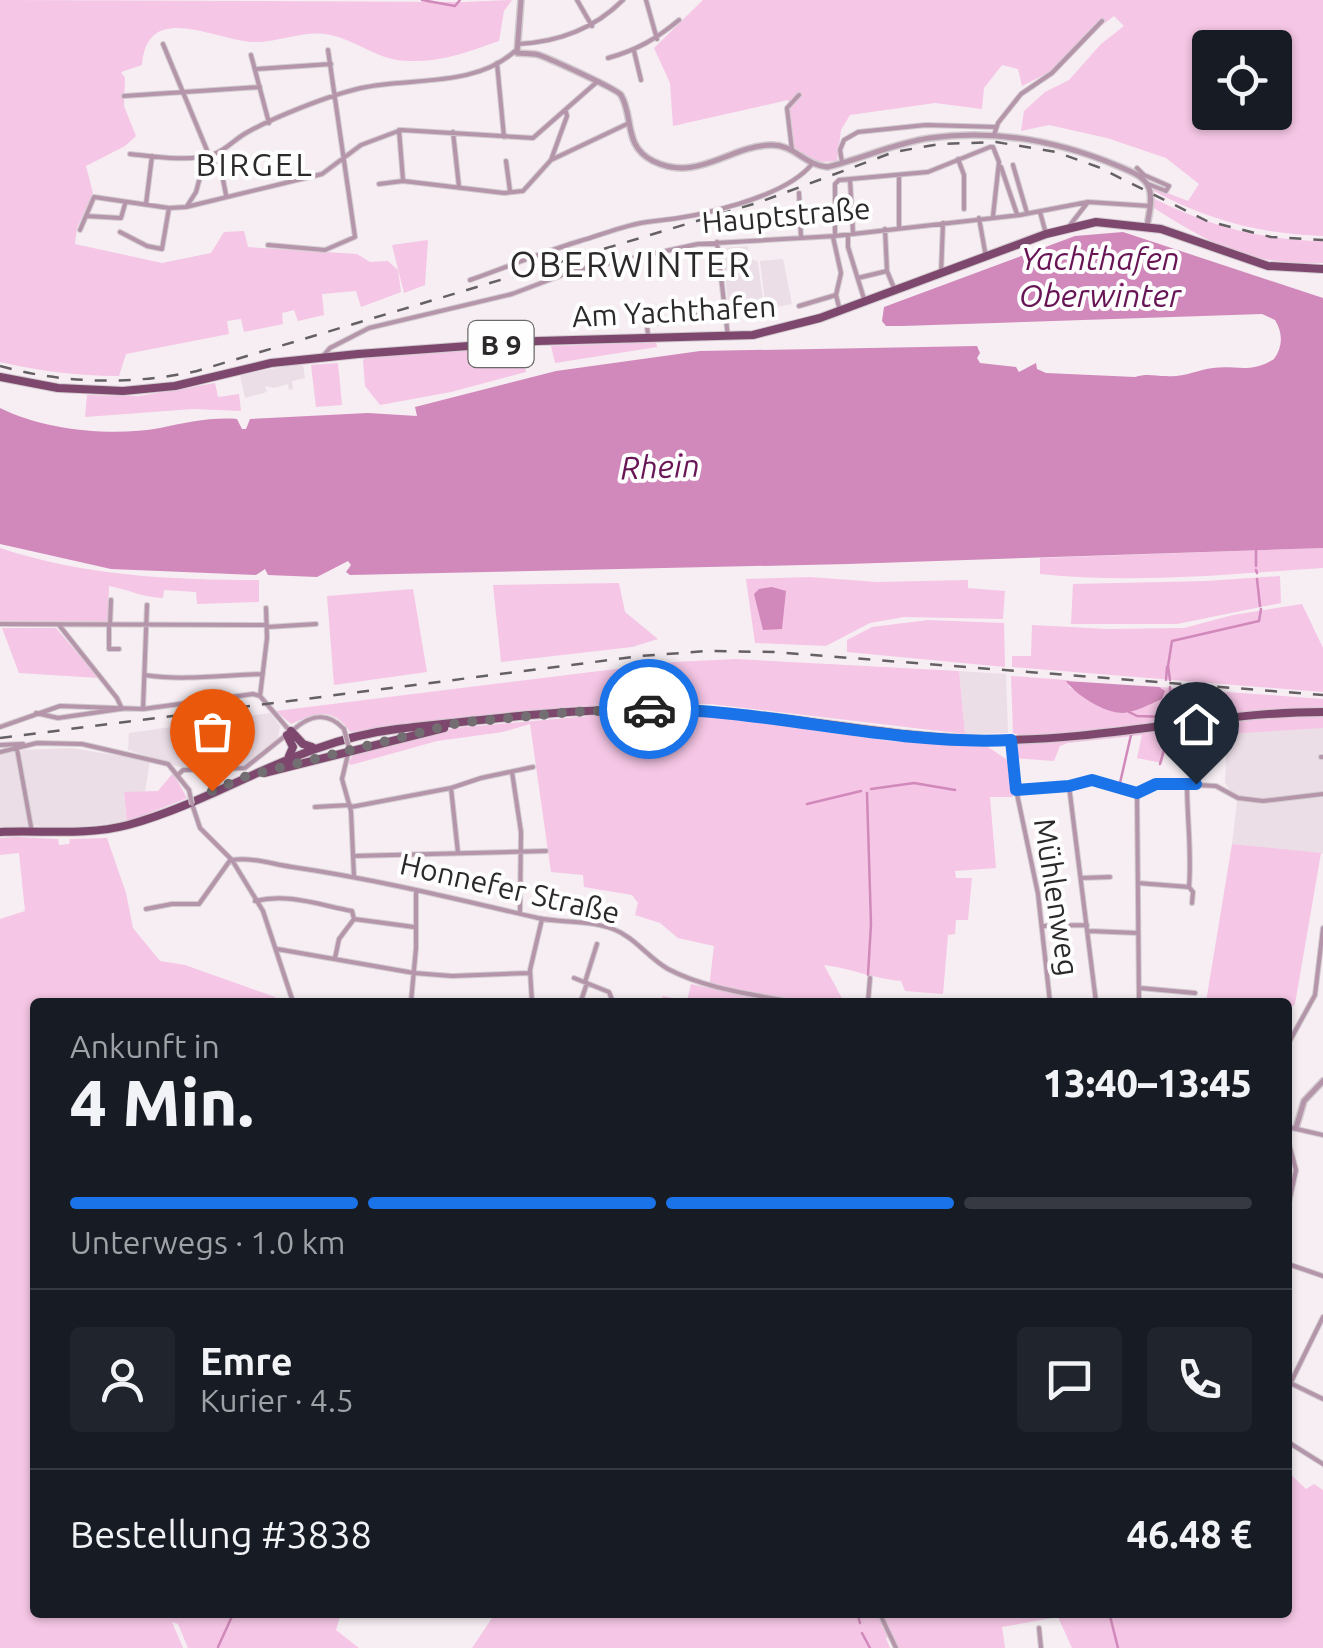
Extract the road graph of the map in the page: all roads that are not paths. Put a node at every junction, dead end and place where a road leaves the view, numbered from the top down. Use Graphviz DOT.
graph roads {
  1 [pos="578,0"];
  2 [pos="623,0"];
  3 [pos="646,0"];
  4 [pos="521,1"];
  5 [pos="680,20"];
  6 [pos="1102,21"];
  7 [pos="592,26"];
  8 [pos="657,39"];
  9 [pos="163,44"];
  10 [pos="516,47"];
  11 [pos="328,50"];
  12 [pos="634,51"];
  13 [pos="251,55"];
  14 [pos="608,58"];
  15 [pos="498,63"];
  16 [pos="330,64"];
  17 [pos="257,70"];
  18 [pos="641,80"];
  19 [pos="598,81"];
  20 [pos="260,87"];
  21 [pos="182,91"];
  22 [pos="799,95"];
  23 [pos="124,96"];
  24 [pos="335,96"];
  25 [pos="566,112"];
  26 [pos="270,123"];
  27 [pos="627,124"];
  28 [pos="399,130"];
  29 [pos="995,131"];
  30 [pos="453,132"];
  31 [pos="504,136"];
  32 [pos="792,150"];
  33 [pos="130,154"];
  34 [pos="207,155"];
  35 [pos="152,156"];
  36 [pos="345,157"];
  37 [pos="958,159"];
  38 [pos="551,160"];
  39 [pos="506,161"];
  40 [pos="842,162"];
  41 [pos="1000,162"];
  42 [pos="812,164"];
  43 [pos="1013,164"];
  44 [pos="1137,168"];
  45 [pos="899,177"];
  46 [pos="850,179"];
  47 [pos="403,182"];
  48 [pos="379,184"];
  49 [pos="1147,184"];
  50 [pos="459,188"];
  51 [pos="510,193"];
  52 [pos="799,193"];
  53 [pos="226,197"];
  54 [pos="126,202"];
  55 [pos="1088,202"];
  56 [pos="146,204"];
  57 [pos="1150,206"];
  58 [pos="186,207"];
  59 [pos="169,208"];
  60 [pos="964,210"];
  61 [pos="1040,212"];
  62 [pos="1027,214"];
  63 [pos="86,216"];
  64 [pos="994,216"];
  65 [pos="1017,216"];
  66 [pos="978,218"];
  67 [pos="945,222"];
  68 [pos="1147,226"];
  69 [pos="1070,227"];
  70 [pos="899,228"];
  71 [pos="885,229"];
  72 [pos="80,230"];
  73 [pos="120,232"];
  74 [pos="851,234"];
  75 [pos="1046,234"];
  76 [pos="834,236"];
  77 [pos="802,238"];
  78 [pos="716,242"];
  79 [pos="268,245"];
  80 [pos="986,257"];
  81 [pos="1323,269"];
  82 [pos="887,271"];
  83 [pos="941,274"];
  84 [pos="858,278"];
  85 [pos="470,280"];
  86 [pos="895,291"];
  87 [pos="836,295"];
  88 [pos="865,302"];
  89 [pos="799,306"];
  90 [pos="726,310"];
  91 [pos="840,311"];
  92 [pos="728,337"];
  93 [pos="648,338"];
  94 [pos="323,357"];
  95 [pos="0,377"];
  96 [pos="111,600"];
  97 [pos="147,606"];
  98 [pos="266,608"];
  99 [pos="0,624"];
  100 [pos="59,624"];
  101 [pos="110,624"];
  102 [pos="316,624"];
  103 [pos="146,626"];
  104 [pos="267,626"];
  105 [pos="119,649"];
  106 [pos="263,674"];
  107 [pos="145,675"];
  108 [pos="260,696"];
  109 [pos="121,709"];
  110 [pos="144,709"];
  111 [pos="36,712"];
  112 [pos="1323,712"];
  113 [pos="458,723"];
  114 [pos="0,727"];
  115 [pos="289,733"];
  116 [pos="1011,740"];
  117 [pos="0,745"];
  118 [pos="27,746"];
  119 [pos="316,747"];
  120 [pos="17,748"];
  121 [pos="349,750"];
  122 [pos="0,752"];
  123 [pos="286,759"];
  124 [pos="533,767"];
  125 [pos="512,772"];
  126 [pos="179,774"];
  127 [pos="247,776"];
  128 [pos="1187,784"];
  129 [pos="1069,786"];
  130 [pos="450,788"];
  131 [pos="1016,790"];
  132 [pos="1137,793"];
  133 [pos="1323,794"];
  134 [pos="351,806"];
  135 [pos="315,807"];
  136 [pos="0,832"];
  137 [pos="32,832"];
  138 [pos="521,851"];
  139 [pos="546,851"];
  140 [pos="458,853"];
  141 [pos="353,856"];
  142 [pos="231,860"];
  143 [pos="354,877"];
  144 [pos="1110,877"];
  145 [pos="1082,878"];
  146 [pos="1138,883"];
  147 [pos="1188,887"];
  148 [pos="416,890"];
  149 [pos="256,901"];
  150 [pos="1192,903"];
  151 [pos="146,909"];
  152 [pos="520,913"];
  153 [pos="542,919"];
  154 [pos="354,920"];
  155 [pos="1042,926"];
  156 [pos="414,928"];
  157 [pos="1087,928"];
  158 [pos="1323,928"];
  159 [pos="1138,933"];
  160 [pos="598,944"];
  161 [pos="276,950"];
  162 [pos="334,958"];
  163 [pos="414,972"];
  164 [pos="530,973"];
  165 [pos="574,978"];
  166 [pos="870,978"];
  167 [pos="586,982"];
  168 [pos="1139,988"];
  169 [pos="1195,992"];
  170 [pos="292,998"];
  171 [pos="411,998"];
  172 [pos="532,998"];
  173 [pos="581,998"];
  174 [pos="611,998"];
  175 [pos="772,998"];
  176 [pos="868,998"];
  177 [pos="1050,998"];
  178 [pos="1096,998"];
  179 [pos="1139,998"];
  180 [pos="1292,1037"];
  181 [pos="1323,1081"];
  182 [pos="1292,1128"];
  183 [pos="1323,1136"];
  184 [pos="1292,1154"];
  185 [pos="1292,1188"];
  186 [pos="1292,1265"];
  187 [pos="1323,1276"];
  188 [pos="1322,1320"];
  189 [pos="1292,1377"];
  190 [pos="1292,1384"];
  191 [pos="1323,1399"];
  192 [pos="1292,1445"];
  193 [pos="1323,1464"];
  194 [pos="882,1618"];
  195 [pos="1039,1628"];
  196 [pos="896,1648"];
  197 [pos="1041,1648"];
  1 -- 7 [label="street"];
  2 -- 7 [label="street"];
  3 -- 8 [label="street"];
  4 -- 10 [label="street"];
  5 -- 8 [label="street"];
  6 -- 29 [label="street"];
  7 -- 10 [label="street"];
  8 -- 12 [label="street"];
  9 -- 21 [label="street"];
  10 -- 15 [label="street"];
  10 -- 19 [label="street"];
  11 -- 16 [label="street"];
  12 -- 14 [label="street"];
  12 -- 18 [label="street"];
  13 -- 17 [label="street"];
  15 -- 24 [label="street"];
  15 -- 31 [label="street"];
  16 -- 17 [label="street"];
  16 -- 24 [label="street"];
  17 -- 20 [label="street"];
  19 -- 25 [label="street"];
  19 -- 27 [label="street"];
  20 -- 21 [label="street"];
  20 -- 26 [label="street"];
  21 -- 23 [label="street"];
  21 -- 34 [label="street"];
  22 -- 32 [label="street"];
  24 -- 26 [label="street"];
  24 -- 36 [label="street"];
  25 -- 31 [label="street"];
  25 -- 38 [label="street"];
  26 -- 34 [label="street"];
  27 -- 32 [label="street"];
  27 -- 38 [label="street"];
  28 -- 30 [label="street"];
  28 -- 36 [label="street"];
  28 -- 47 [label="street"];
  29 -- 40 [label="street"];
  29 -- 40 [label="street"];
  29 -- 49 [label="street"];
  30 -- 31 [label="street"];
  30 -- 50 [label="street"];
  32 -- 42 [label="street"];
  33 -- 35 [label="street"];
  34 -- 35 [label="street"];
  34 -- 53 [label="street"];
  34 -- 58 [label="street"];
  35 -- 56 [label="street"];
  36 -- 53 [label="street"];
  36 -- 79 [label="street"];
  37 -- 41 [label="street"];
  37 -- 45 [label="street"];
  37 -- 60 [label="street"];
  38 -- 51 [label="street"];
  39 -- 51 [label="street"];
  40 -- 42 [label="street"];
  41 -- 64 [label="street"];
  41 -- 65 [label="street"];
  42 -- 85 [label="street"];
  43 -- 62 [label="street"];
  44 -- 49 [label="street"];
  45 -- 46 [label="street"];
  45 -- 70 [label="street"];
  46 -- 74 [label="street"];
  46 -- 76 [label="street"];
  47 -- 48 [label="street"];
  47 -- 50 [label="street"];
  49 -- 57 [label="street"];
  50 -- 51 [label="street"];
  52 -- 77 [label="street"];
  53 -- 58 [label="street"];
  54 -- 56 [label="street"];
  54 -- 63 [label="street"];
  54 -- 63 [label="street"];
  55 -- 57 [label="street, Hauptstraße"];
  55 -- 61 [label="street, Hauptstraße"];
  55 -- 69 [label="street"];
  56 -- 59 [label="street"];
  57 -- 68 [label="street"];
  58 -- 59 [label="street"];
  59 -- 73 [label="street"];
  61 -- 62 [label="street, Hauptstraße"];
  61 -- 75 [label="street"];
  62 -- 65 [label="street, Hauptstraße"];
  63 -- 72 [label="street"];
  64 -- 65 [label="street, Hauptstraße"];
  64 -- 66 [label="street, Hauptstraße"];
  66 -- 67 [label="street, Hauptstraße"];
  66 -- 80 [label="street"];
  67 -- 70 [label="street, Hauptstraße"];
  67 -- 83 [label="street"];
  68 -- 69 [label="main road, Am Yachthafen / B 9"];
  68 -- 81 [label="main road, Am Yachthafen / B 9"];
  69 -- 75 [label="main road, Am Yachthafen / B 9"];
  70 -- 71 [label="street, Hauptstraße"];
  71 -- 74 [label="street, Hauptstraße"];
  71 -- 82 [label="street"];
  74 -- 76 [label="street, Hauptstraße"];
  74 -- 84 [label="street"];
  75 -- 80 [label="main road, Am Yachthafen / B 9"];
  76 -- 77 [label="street, Hauptstraße"];
  76 -- 87 [label="street"];
  77 -- 78 [label="street, Hauptstraße"];
  78 -- 90 [label="street"];
  78 -- 94 [label="street, Hauptstraße"];
  80 -- 83 [label="main road, Am Yachthafen / B 9"];
  82 -- 84 [label="street"];
  82 -- 86 [label="street"];
  83 -- 86 [label="main road, Am Yachthafen / B 9"];
  84 -- 88 [label="street"];
  86 -- 88 [label="main road, Am Yachthafen / B 9"];
  87 -- 89 [label="street"];
  87 -- 91 [label="street"];
  88 -- 91 [label="main road, Am Yachthafen / B 9"];
  90 -- 92 [label="street"];
  90 -- 93 [label="street"];
  91 -- 92 [label="main road, Am Yachthafen / B 9"];
  92 -- 93 [label="main road, Am Yachthafen / B 9"];
  93 -- 94 [label="main road, Am Yachthafen / B 9"];
  94 -- 95 [label="main road, B 9"];
  96 -- 101 [label="street"];
  97 -- 103 [label="street"];
  98 -- 104 [label="street"];
  99 -- 100 [label="street"];
  100 -- 101 [label="street"];
  100 -- 109 [label="street"];
  101 -- 103 [label="street"];
  101 -- 105 [label="street"];
  102 -- 104 [label="street"];
  103 -- 104 [label="street"];
  103 -- 107 [label="street"];
  104 -- 106 [label="street"];
  106 -- 107 [label="street"];
  106 -- 108 [label="street"];
  107 -- 110 [label="street"];
  108 -- 110 [label="street"];
  108 -- 115 [label="street"];
  109 -- 110 [label="street"];
  109 -- 111 [label="street"];
  109 -- 111 [label="street"];
  111 -- 114 [label="street"];
  112 -- 116 [label="main road"];
  113 -- 116 [label="main road"];
  113 -- 119 [label="main road"];
  113 -- 121 [label="main road"];
  115 -- 119 [label="main road"];
  115 -- 121 [label="street, bridge"];
  115 -- 123 [label="main road"];
  115 -- 126 [label="street"];
  116 -- 131 [label="street, Mühlenweg"];
  117 -- 118 [label="street"];
  118 -- 120 [label="street"];
  118 -- 126 [label="street"];
  119 -- 123 [label="main road"];
  120 -- 122 [label="street"];
  120 -- 137 [label="street"];
  121 -- 127 [label="main road"];
  121 -- 134 [label="street"];
  123 -- 127 [label="main road"];
  124 -- 125 [label="street"];
  125 -- 130 [label="street"];
  125 -- 138 [label="street"];
  126 -- 142 [label="street, bridge"];
  127 -- 137 [label="main road"];
  128 -- 132 [label="street"];
  128 -- 133 [label="street"];
  128 -- 147 [label="street"];
  129 -- 131 [label="street"];
  129 -- 132 [label="street"];
  129 -- 145 [label="street"];
  130 -- 134 [label="street"];
  130 -- 140 [label="street"];
  131 -- 155 [label="street, Mühlenweg"];
  132 -- 146 [label="street"];
  134 -- 135 [label="street"];
  134 -- 141 [label="street"];
  136 -- 137 [label="main road"];
  138 -- 139 [label="street"];
  138 -- 140 [label="street"];
  138 -- 152 [label="street"];
  140 -- 141 [label="street"];
  141 -- 143 [label="street"];
  142 -- 143 [label="street, Honnefer Straße"];
  142 -- 149 [label="street"];
  142 -- 151 [label="street"];
  143 -- 148 [label="street, Honnefer Straße"];
  144 -- 145 [label="street"];
  145 -- 157 [label="street"];
  146 -- 147 [label="street"];
  146 -- 159 [label="street"];
  147 -- 150 [label="street"];
  148 -- 152 [label="street, Honnefer Straße"];
  148 -- 156 [label="street"];
  149 -- 154 [label="street"];
  149 -- 161 [label="street"];
  152 -- 153 [label="street, Honnefer Straße"];
  153 -- 164 [label="street"];
  153 -- 175 [label="street, Honnefer Straße"];
  154 -- 156 [label="street"];
  154 -- 162 [label="street"];
  155 -- 157 [label="street"];
  155 -- 177 [label="street, Mühlenweg"];
  156 -- 163 [label="street"];
  157 -- 159 [label="street"];
  157 -- 178 [label="street"];
  158 -- 180 [label="street"];
  159 -- 168 [label="street"];
  160 -- 167 [label="street"];
  161 -- 162 [label="street"];
  161 -- 170 [label="street"];
  162 -- 163 [label="street"];
  163 -- 164 [label="street"];
  163 -- 171 [label="street"];
  164 -- 172 [label="street"];
  165 -- 167 [label="street"];
  166 -- 176 [label="street"];
  167 -- 173 [label="street"];
  167 -- 174 [label="street"];
  168 -- 169 [label="street"];
  168 -- 179 [label="street"];
  181 -- 182 [label="street"];
  182 -- 183 [label="street"];
  184 -- 185 [label="street"];
  186 -- 187 [label="street"];
  188 -- 189 [label="street"];
  190 -- 191 [label="street"];
  192 -- 193 [label="street"];
  194 -- 196 [label="street"];
  195 -- 197 [label="street"];
}
